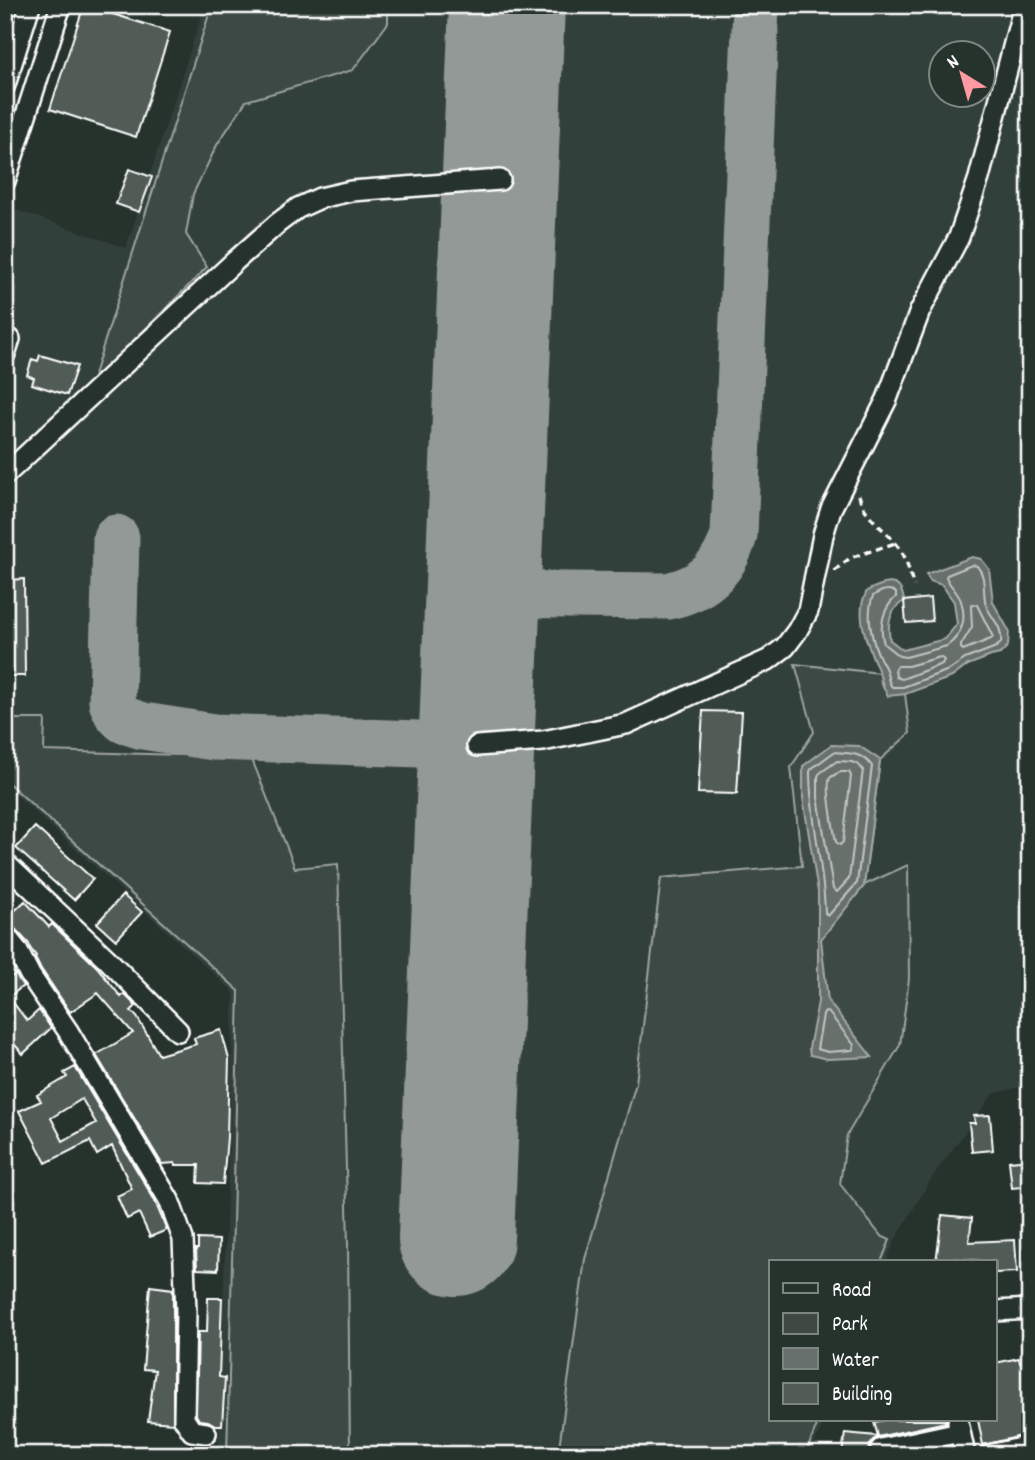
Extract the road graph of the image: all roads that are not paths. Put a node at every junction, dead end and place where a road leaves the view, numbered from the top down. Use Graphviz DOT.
graph roads {
  1 [pos="30,5"];
  2 [pos="61,5"];
  3 [pos="1024,5"];
  4 [pos="5,85"];
  5 [pos="500,180"];
  6 [pos="5,181"];
  7 [pos="5,338"];
  8 [pos="5,354"];
  9 [pos="5,475"];
  10 [pos="477,746"];
  11 [pos="5,863"];
  12 [pos="5,935"];
  13 [pos="178,1031"];
  14 [pos="1030,1309"];
  15 [pos="996,1311"];
  16 [pos="959,1426"];
  17 [pos="206,1433"];
  18 [pos="1030,1446"];
  19 [pos="881,1450"];
  20 [pos="965,1455"];
  21 [pos="989,1455"];
  1 -- 4 [label="street"];
  2 -- 6 [label="street"];
  3 -- 10 [label="street"];
  5 -- 9 [label="street"];
  7 -- 8 [label="street"];
  11 -- 13 [label="street"];
  12 -- 17 [label="street"];
  14 -- 15 [label="street"];
  16 -- 19 [label="street"];
  16 -- 20 [label="street"];
  18 -- 21 [label="street"];
}
